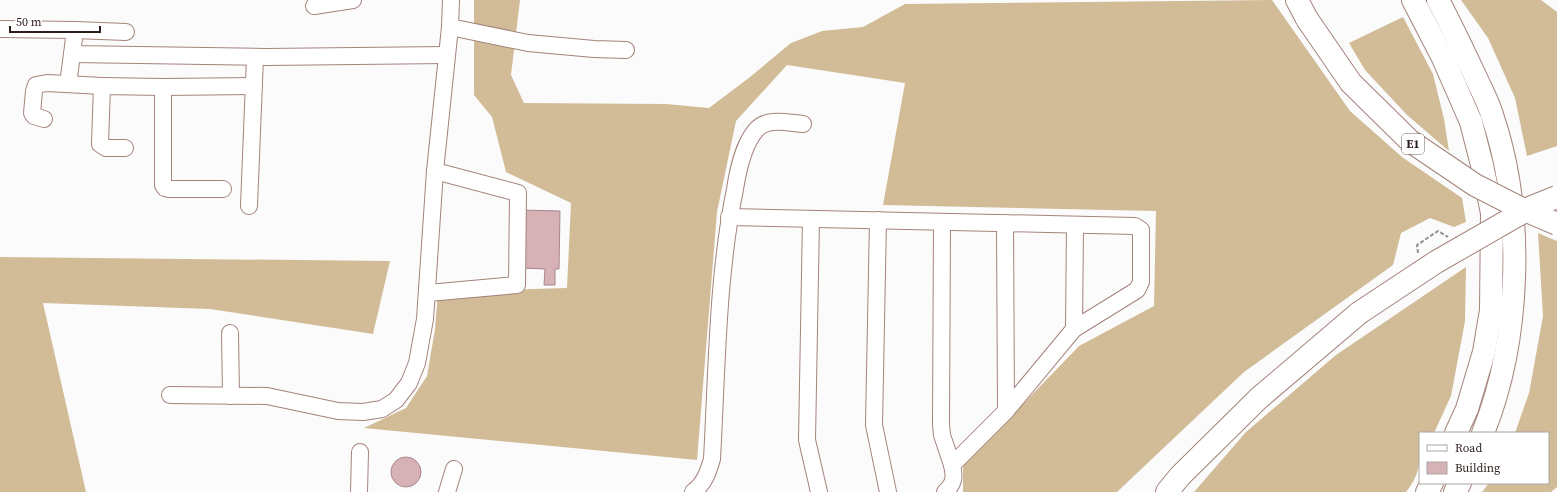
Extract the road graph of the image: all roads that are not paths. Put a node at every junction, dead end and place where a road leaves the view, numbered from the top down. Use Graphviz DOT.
graph roads {
  1 [pos="353,0"];
  2 [pos="1413,0"];
  3 [pos="1438,0"];
  4 [pos="451,1"];
  5 [pos="314,6"];
  6 [pos="1302,9"];
  7 [pos="450,27"];
  8 [pos="0,29"];
  9 [pos="75,30"];
  10 [pos="126,32"];
  11 [pos="626,50"];
  12 [pos="72,54"];
  13 [pos="446,55"];
  14 [pos="255,57"];
  15 [pos="68,84"];
  16 [pos="102,86"];
  17 [pos="254,86"];
  18 [pos="164,87"];
  19 [pos="44,120"];
  20 [pos="802,124"];
  21 [pos="125,148"];
  22 [pos="435,171"];
  23 [pos="223,189"];
  24 [pos="1557,197"];
  25 [pos="249,206"];
  26 [pos="729,217"];
  27 [pos="811,219"];
  28 [pos="878,220"];
  29 [pos="942,222"];
  30 [pos="1005,223"];
  31 [pos="1557,224"];
  32 [pos="1075,225"];
  33 [pos="428,292"];
  34 [pos="1074,329"];
  35 [pos="230,333"];
  36 [pos="170,395"];
  37 [pos="231,396"];
  38 [pos="1006,412"];
  39 [pos="1456,432"];
  40 [pos="1483,432"];
  41 [pos="360,452"];
  42 [pos="952,465"];
  43 [pos="454,469"];
  44 [pos="359,492"];
  45 [pos="447,492"];
  46 [pos="693,492"];
  47 [pos="819,492"];
  48 [pos="888,492"];
  49 [pos="945,492"];
  50 [pos="1167,492"];
  1 -- 5 [label="street"];
  2 -- 39 [label="highway"];
  3 -- 40 [label="highway"];
  4 -- 7 [label="street"];
  6 -- 31 [label="highway, E1, bridge"];
  7 -- 11 [label="street"];
  7 -- 13 [label="street"];
  8 -- 9 [label="street"];
  9 -- 10 [label="street"];
  9 -- 12 [label="street"];
  12 -- 14 [label="street"];
  12 -- 15 [label="street"];
  13 -- 14 [label="street"];
  13 -- 22 [label="street"];
  14 -- 17 [label="street"];
  15 -- 16 [label="street"];
  15 -- 19 [label="street"];
  16 -- 18 [label="street"];
  16 -- 21 [label="street"];
  17 -- 18 [label="street"];
  17 -- 25 [label="street"];
  18 -- 23 [label="street"];
  20 -- 26 [label="street"];
  22 -- 33 [label="street"];
  22 -- 33 [label="street"];
  24 -- 50 [label="highway, bridge"];
  26 -- 27 [label="street"];
  26 -- 46 [label="street"];
  27 -- 28 [label="street"];
  27 -- 47 [label="street"];
  28 -- 29 [label="street"];
  28 -- 48 [label="street"];
  29 -- 30 [label="street"];
  29 -- 42 [label="street"];
  30 -- 32 [label="street"];
  30 -- 38 [label="street"];
  32 -- 34 [label="street"];
  32 -- 34 [label="street"];
  33 -- 37 [label="street"];
  34 -- 38 [label="street"];
  35 -- 37 [label="street"];
  36 -- 37 [label="street"];
  38 -- 42 [label="street"];
  41 -- 44 [label="street"];
  42 -- 49 [label="street"];
  43 -- 45 [label="street"];
}
